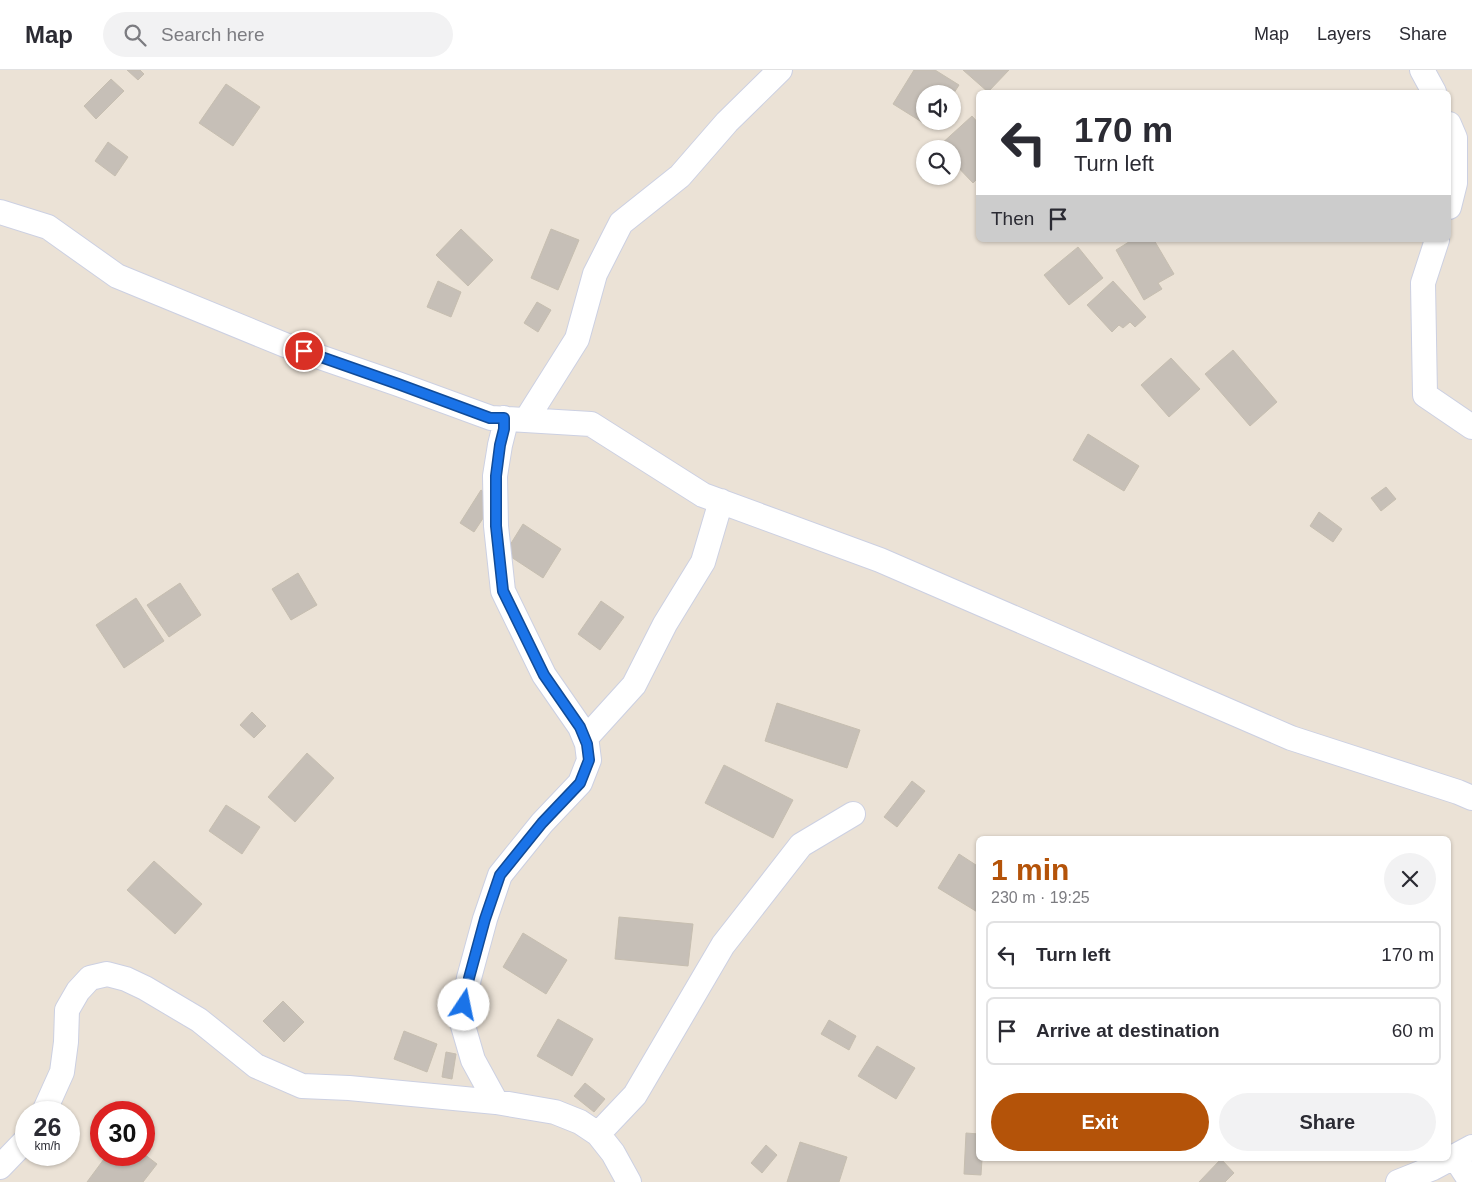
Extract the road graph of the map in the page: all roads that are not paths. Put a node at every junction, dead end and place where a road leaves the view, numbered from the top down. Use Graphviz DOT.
graph roads {
  1 [pos="780,70"];
  2 [pos="1422,70"];
  3 [pos="1433,90"];
  4 [pos="1451,129"];
  5 [pos="1451,199"];
  6 [pos="0,212"];
  7 [pos="1436,242"];
  8 [pos="515,419"];
  9 [pos="1472,427"];
  10 [pos="721,501"];
  11 [pos="585,739"];
  12 [pos="1472,798"];
  13 [pos="854,814"];
  14 [pos="49,1101"];
  15 [pos="496,1102"];
  16 [pos="598,1134"];
  17 [pos="15,1151"];
  18 [pos="1463,1152"];
  19 [pos="1451,1158"];
  20 [pos="1446,1161"];
  21 [pos="0,1167"];
  22 [pos="629,1182"];
  23 [pos="1398,1182"];
  24 [pos="1471,1182"];
  1 -- 8 [label="street"];
  2 -- 3 [label="street"];
  4 -- 5 [label="street"];
  6 -- 8 [label="street"];
  7 -- 9 [label="street"];
  8 -- 10 [label="street"];
  8 -- 11 [label="street"];
  10 -- 11 [label="street"];
  10 -- 12 [label="street"];
  11 -- 15 [label="street"];
  13 -- 16 [label="street"];
  14 -- 15 [label="street"];
  15 -- 16 [label="street"];
  16 -- 22 [label="street"];
  17 -- 21 [label="street"];
  18 -- 19 [label="street"];
  18 -- 24 [label="street"];
  20 -- 23 [label="street"];
}
